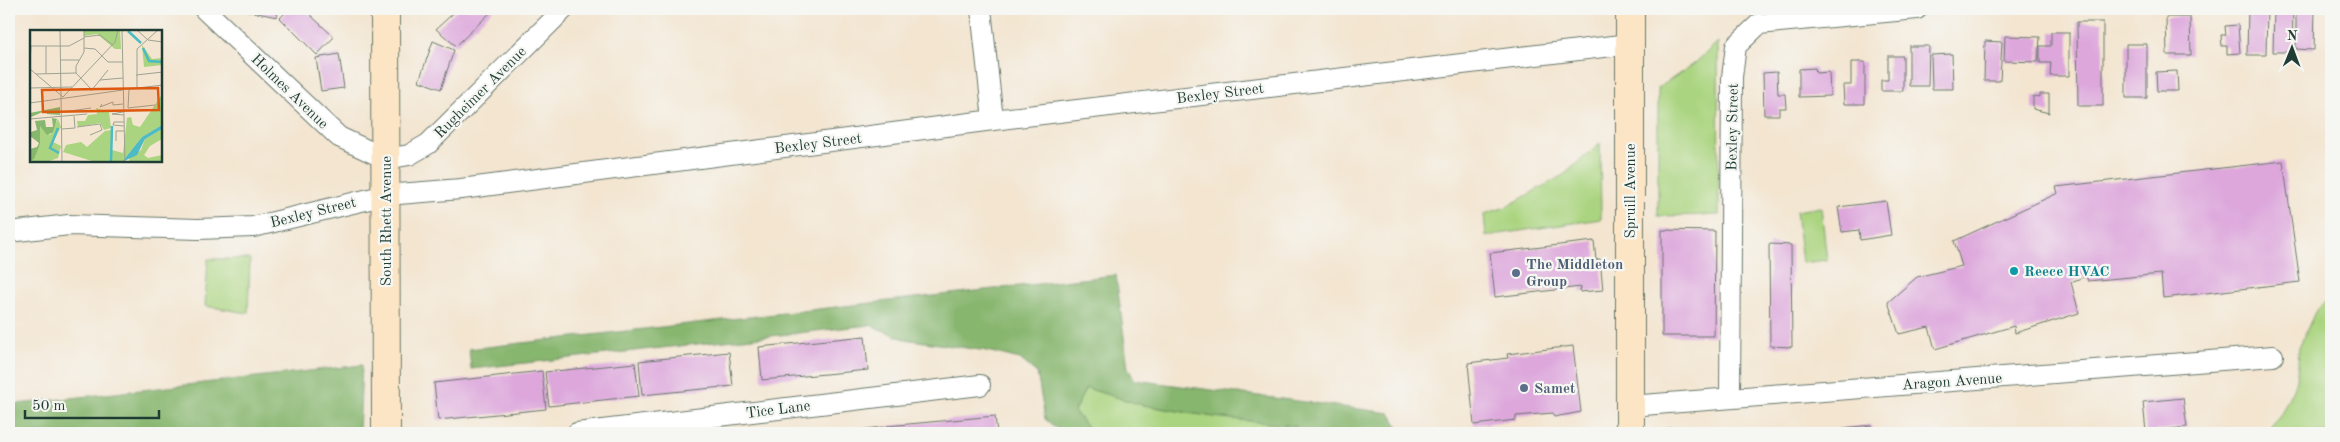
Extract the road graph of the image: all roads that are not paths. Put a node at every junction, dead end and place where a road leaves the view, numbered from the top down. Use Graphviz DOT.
graph roads {
  1 [pos="204,9"];
  2 [pos="385,9"];
  3 [pos="564,9"];
  4 [pos="981,9"];
  5 [pos="1630,9"];
  6 [pos="1915,9"];
  7 [pos="1629,44"];
  8 [pos="993,120"];
  9 [pos="386,159"];
  10 [pos="386,195"];
  11 [pos="9,232"];
  12 [pos="2274,356"];
  13 [pos="980,385"];
  14 [pos="1730,398"];
  15 [pos="1630,406"];
  16 [pos="389,430"];
  17 [pos="577,433"];
  18 [pos="1630,433"];
  1 -- 9 [label="street, Holmes Avenue"];
  2 -- 9 [label="street, South Rhett Avenue"];
  3 -- 9 [label="street, Rugheimer Avenue"];
  4 -- 8 [label="street"];
  5 -- 7 [label="street, Spruill Avenue"];
  6 -- 14 [label="street, Bexley Street"];
  7 -- 8 [label="street, Bexley Street"];
  7 -- 15 [label="street, Spruill Avenue"];
  8 -- 10 [label="street, Bexley Street"];
  9 -- 10 [label="street, South Rhett Avenue"];
  10 -- 11 [label="street, Bexley Street"];
  10 -- 16 [label="street, South Rhett Avenue"];
  12 -- 14 [label="street, Aragon Avenue"];
  13 -- 17 [label="street, Tice Lane"];
  14 -- 15 [label="street, Aragon Avenue"];
  15 -- 18 [label="street, Spruill Avenue"];
}
